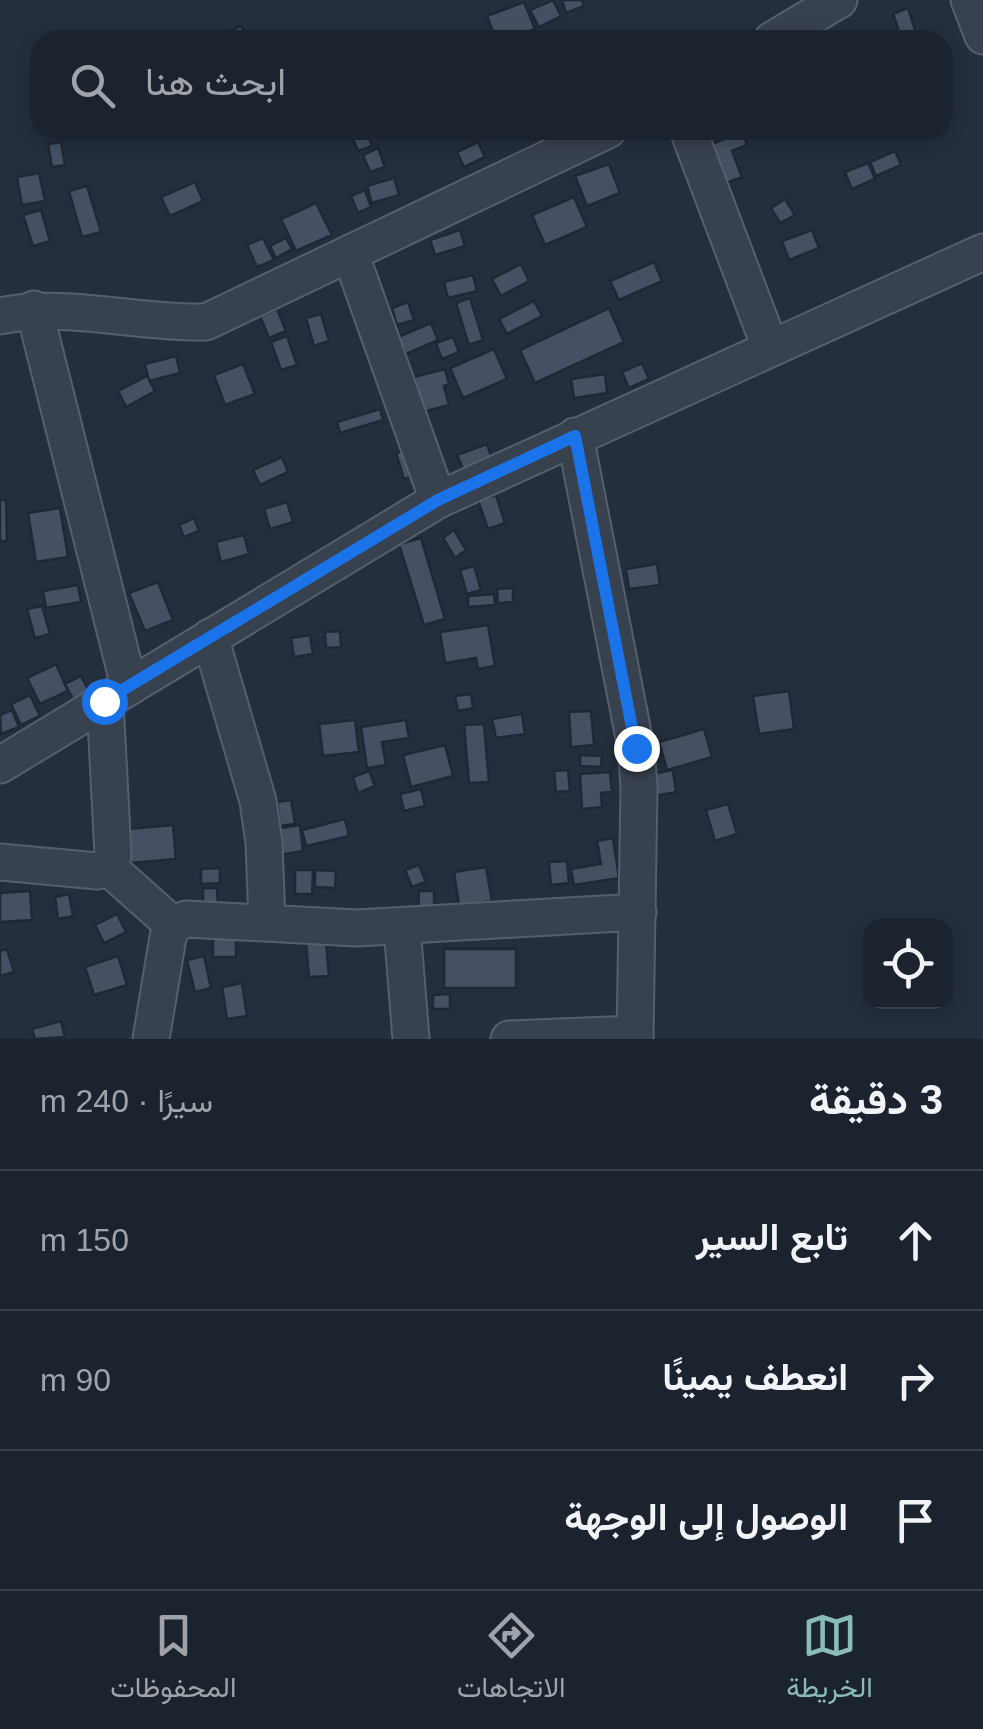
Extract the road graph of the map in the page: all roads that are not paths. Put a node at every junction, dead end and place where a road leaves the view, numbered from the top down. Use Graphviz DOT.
graph roads {
  1 [pos="838,0"];
  2 [pos="969,0"];
  3 [pos="788,30"];
  4 [pos="983,36"];
  5 [pos="587,140"];
  6 [pos="692,140"];
  7 [pos="983,252"];
  8 [pos="350,253"];
  9 [pos="17,313"];
  10 [pos="770,346"];
  11 [pos="575,436"];
  12 [pos="438,500"];
  13 [pos="210,637"];
  14 [pos="117,694"];
  15 [pos="0,765"];
  16 [pos="0,862"];
  17 [pos="109,868"];
  18 [pos="638,912"];
  19 [pos="267,922"];
  20 [pos="173,925"];
  21 [pos="402,927"];
  22 [pos="635,1036"];
  23 [pos="151,1039"];
  24 [pos="410,1039"];
  25 [pos="509,1039"];
  1 -- 3 [label="street"];
  2 -- 4 [label="street"];
  5 -- 8 [label="street"];
  6 -- 10 [label="street"];
  7 -- 10 [label="street"];
  8 -- 9 [label="street"];
  8 -- 12 [label="street"];
  9 -- 14 [label="street"];
  10 -- 11 [label="street"];
  11 -- 12 [label="street"];
  11 -- 18 [label="street"];
  12 -- 13 [label="street"];
  13 -- 14 [label="street"];
  13 -- 19 [label="street"];
  14 -- 15 [label="street"];
  14 -- 17 [label="street"];
  16 -- 17 [label="street"];
  17 -- 20 [label="street"];
  18 -- 21 [label="street"];
  18 -- 22 [label="street"];
  19 -- 20 [label="street"];
  19 -- 21 [label="street"];
  20 -- 23 [label="street"];
  21 -- 24 [label="street"];
  22 -- 25 [label="street"];
}
